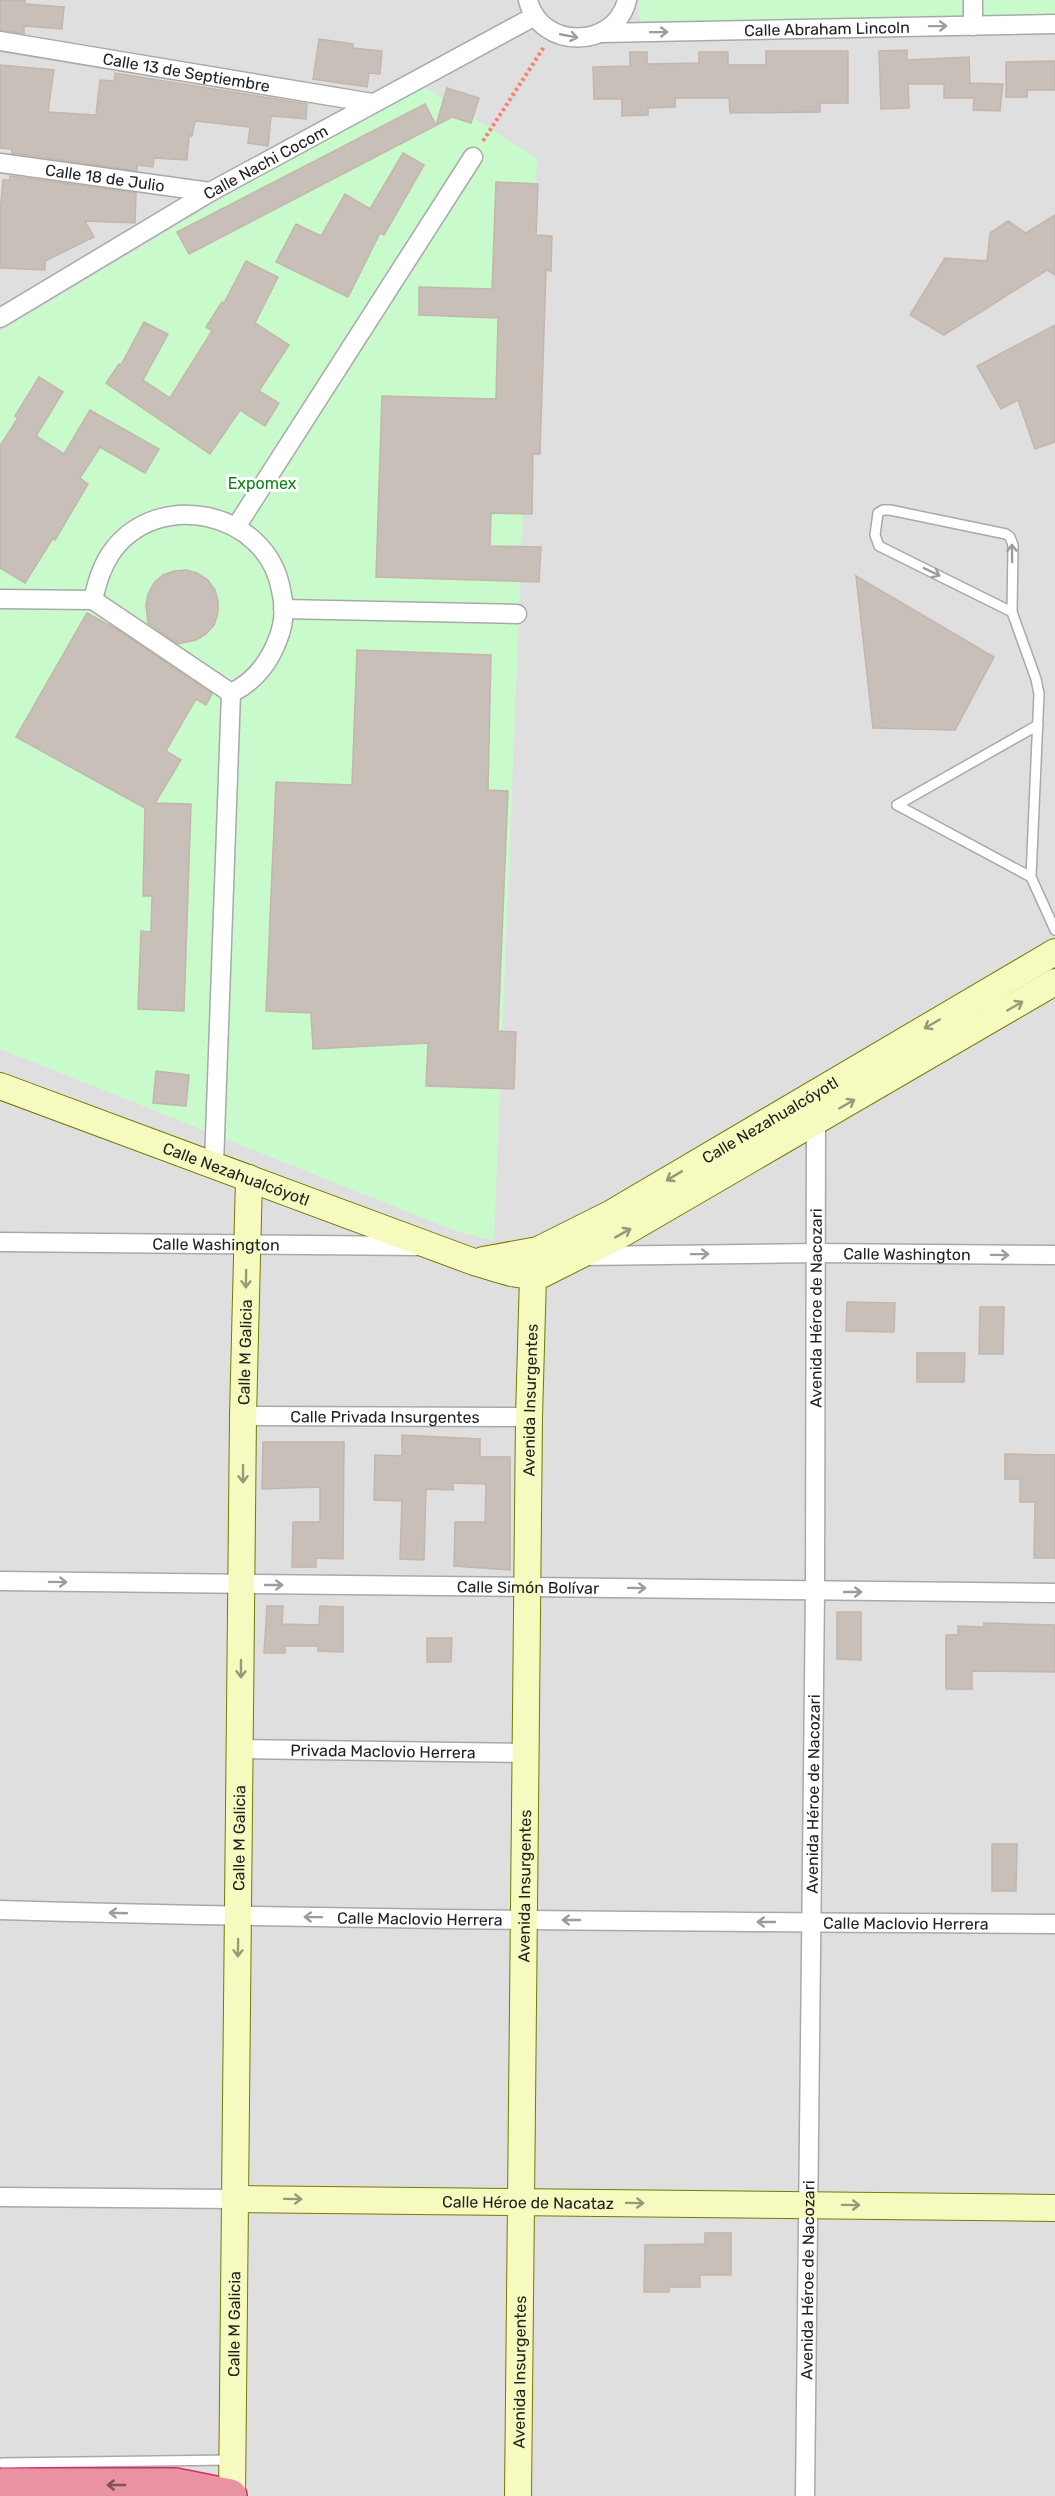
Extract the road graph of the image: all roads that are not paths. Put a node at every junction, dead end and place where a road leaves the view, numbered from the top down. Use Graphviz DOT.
graph roads {
  1 [pos="627,0"];
  2 [pos="973,0"];
  3 [pos="531,8"];
  4 [pos="1055,24"];
  5 [pos="973,26"];
  6 [pos="601,33"];
  7 [pos="0,41"];
  8 [pos="372,103"];
  9 [pos="473,157"];
  10 [pos="0,163"];
  11 [pos="210,192"];
  12 [pos="0,318"];
  13 [pos="236,527"];
  14 [pos="0,599"];
  15 [pos="93,600"];
  16 [pos="283,609"];
  17 [pos="1012,612"];
  18 [pos="517,614"];
  19 [pos="231,693"];
  20 [pos="1038,725"];
  21 [pos="1031,877"];
  22 [pos="1055,930"];
  23 [pos="1055,952"];
  24 [pos="1055,982"];
  25 [pos="0,1086"];
  26 [pos="815,1092"];
  27 [pos="816,1121"];
  28 [pos="214,1164"];
  29 [pos="249,1178"];
  30 [pos="0,1242"];
  31 [pos="247,1245"];
  32 [pos="433,1246"];
  33 [pos="573,1246"];
  34 [pos="817,1253"];
  35 [pos="1055,1255"];
  36 [pos="474,1262"];
  37 [pos="533,1276"];
  38 [pos="243,1416"];
  39 [pos="529,1417"];
  40 [pos="0,1581"];
  41 [pos="242,1585"];
  42 [pos="528,1587"];
  43 [pos="815,1592"];
  44 [pos="1055,1593"];
  45 [pos="241,1749"];
  46 [pos="526,1752"];
  47 [pos="0,1910"];
  48 [pos="238,1916"];
  49 [pos="523,1920"];
  50 [pos="810,1922"];
  51 [pos="1055,1924"];
  52 [pos="0,2197"];
  53 [pos="234,2199"];
  54 [pos="522,2202"];
  55 [pos="808,2205"];
  56 [pos="1055,2208"];
  57 [pos="231,2460"];
  58 [pos="1,2474"];
  59 [pos="231,2496"];
  60 [pos="518,2496"];
  61 [pos="805,2496"];
  1 -- 6 [label="street"];
  2 -- 5 [label="street"];
  3 -- 6 [label="street, Calle Abraham Lincoln, one-way"];
  3 -- 8 [label="street, Calle Nachi Cocom"];
  4 -- 5 [label="street, Calle Abraham Lincoln"];
  6 -- 5 [label="street, Calle Abraham Lincoln, one-way"];
  7 -- 8 [label="street, Calle 13 de Septiembre"];
  8 -- 11 [label="street, Calle Nachi Cocom"];
  9 -- 13 [label="street"];
  10 -- 11 [label="street, Calle 18 de Julio"];
  11 -- 12 [label="street, Calle Nachi Cocom"];
  13 -- 15 [label="street"];
  13 -- 16 [label="street"];
  14 -- 15 [label="street"];
  15 -- 19 [label="street"];
  16 -- 18 [label="street"];
  16 -- 19 [label="street"];
  17 -- 17 [label="lane, one-way"];
  17 -- 20 [label="lane"];
  19 -- 28 [label="street"];
  20 -- 21 [label="lane"];
  20 -- 21 [label="lane"];
  21 -- 22 [label="lane"];
  23 -- 26 [label="street, Calle Nezahualcóyotl, one-way"];
  27 -- 24 [label="street, Calle Nezahualcóyotl, one-way"];
  25 -- 28 [label="street, Calle Nezahualcóyotl"];
  26 -- 27 [label="street, Avenida Héroe de Nacozari"];
  26 -- 33 [label="street, Calle Nezahualcóyotl, one-way"];
  33 -- 27 [label="street, Calle Nezahualcóyotl, one-way"];
  27 -- 34 [label="street, Avenida Héroe de Nacozari"];
  28 -- 29 [label="street, Calle Nezahualcóyotl"];
  29 -- 31 [label="street, Calle M Galicia"];
  29 -- 32 [label="street, Calle Nezahualcóyotl"];
  30 -- 31 [label="street, Calle Washington"];
  31 -- 32 [label="street, Calle Washington"];
  31 -- 38 [label="street, Calle M Galicia, one-way"];
  32 -- 36 [label="street, Calle Nezahualcóyotl"];
  33 -- 34 [label="street, Calle Washington, one-way"];
  33 -- 36 [label="street, Calle Nezahualcóyotl"];
  33 -- 37 [label="street"];
  34 -- 35 [label="street, Calle Washington, one-way"];
  34 -- 43 [label="street, Avenida Héroe de Nacozari"];
  36 -- 37 [label="street, Calle Nezahualcóyotl"];
  37 -- 39 [label="street, Avenida Insurgentes"];
  38 -- 39 [label="street, Calle Privada Insurgentes"];
  38 -- 41 [label="street, Calle M Galicia, one-way"];
  39 -- 42 [label="street, Avenida Insurgentes"];
  40 -- 41 [label="street, Calle Simón Bolívar, one-way"];
  41 -- 42 [label="street, Calle Simón Bolívar, one-way"];
  41 -- 45 [label="street, Calle M Galicia, one-way"];
  42 -- 43 [label="street, Calle Simón Bolívar, one-way"];
  42 -- 46 [label="street, Avenida Insurgentes"];
  43 -- 44 [label="street, Calle Simón Bolívar, one-way"];
  43 -- 50 [label="street, Avenida Héroe de Nacozari"];
  45 -- 46 [label="street, Privada Maclovio Herrera"];
  45 -- 48 [label="street, Calle M Galicia"];
  46 -- 49 [label="street, Avenida Insurgentes"];
  48 -- 47 [label="street, Calle Maclovio Herrera, one-way"];
  49 -- 48 [label="street, Calle Maclovio Herrera, one-way"];
  48 -- 53 [label="street, Calle M Galicia, one-way"];
  50 -- 49 [label="street, Calle Maclovio Herrera, one-way"];
  49 -- 54 [label="street, Avenida Insurgentes"];
  50 -- 51 [label="street, Calle Maclovio Herrera"];
  50 -- 55 [label="street, Avenida Héroe de Nacozari"];
  52 -- 53 [label="street, Calle Héroe de Nacataz"];
  53 -- 54 [label="street, Calle Héroe de Nacataz, one-way"];
  53 -- 57 [label="street, Calle M Galicia"];
  54 -- 55 [label="street, Calle Héroe de Nacataz, one-way"];
  54 -- 60 [label="street, Avenida Insurgentes"];
  55 -- 56 [label="street, Calle Héroe de Nacataz, one-way"];
  55 -- 61 [label="street, Avenida Héroe de Nacozari"];
  57 -- 58 [label="lane"];
  57 -- 59 [label="street, Calle M Galicia"];
  59 -- 58 [label="highway, one-way"];
}
